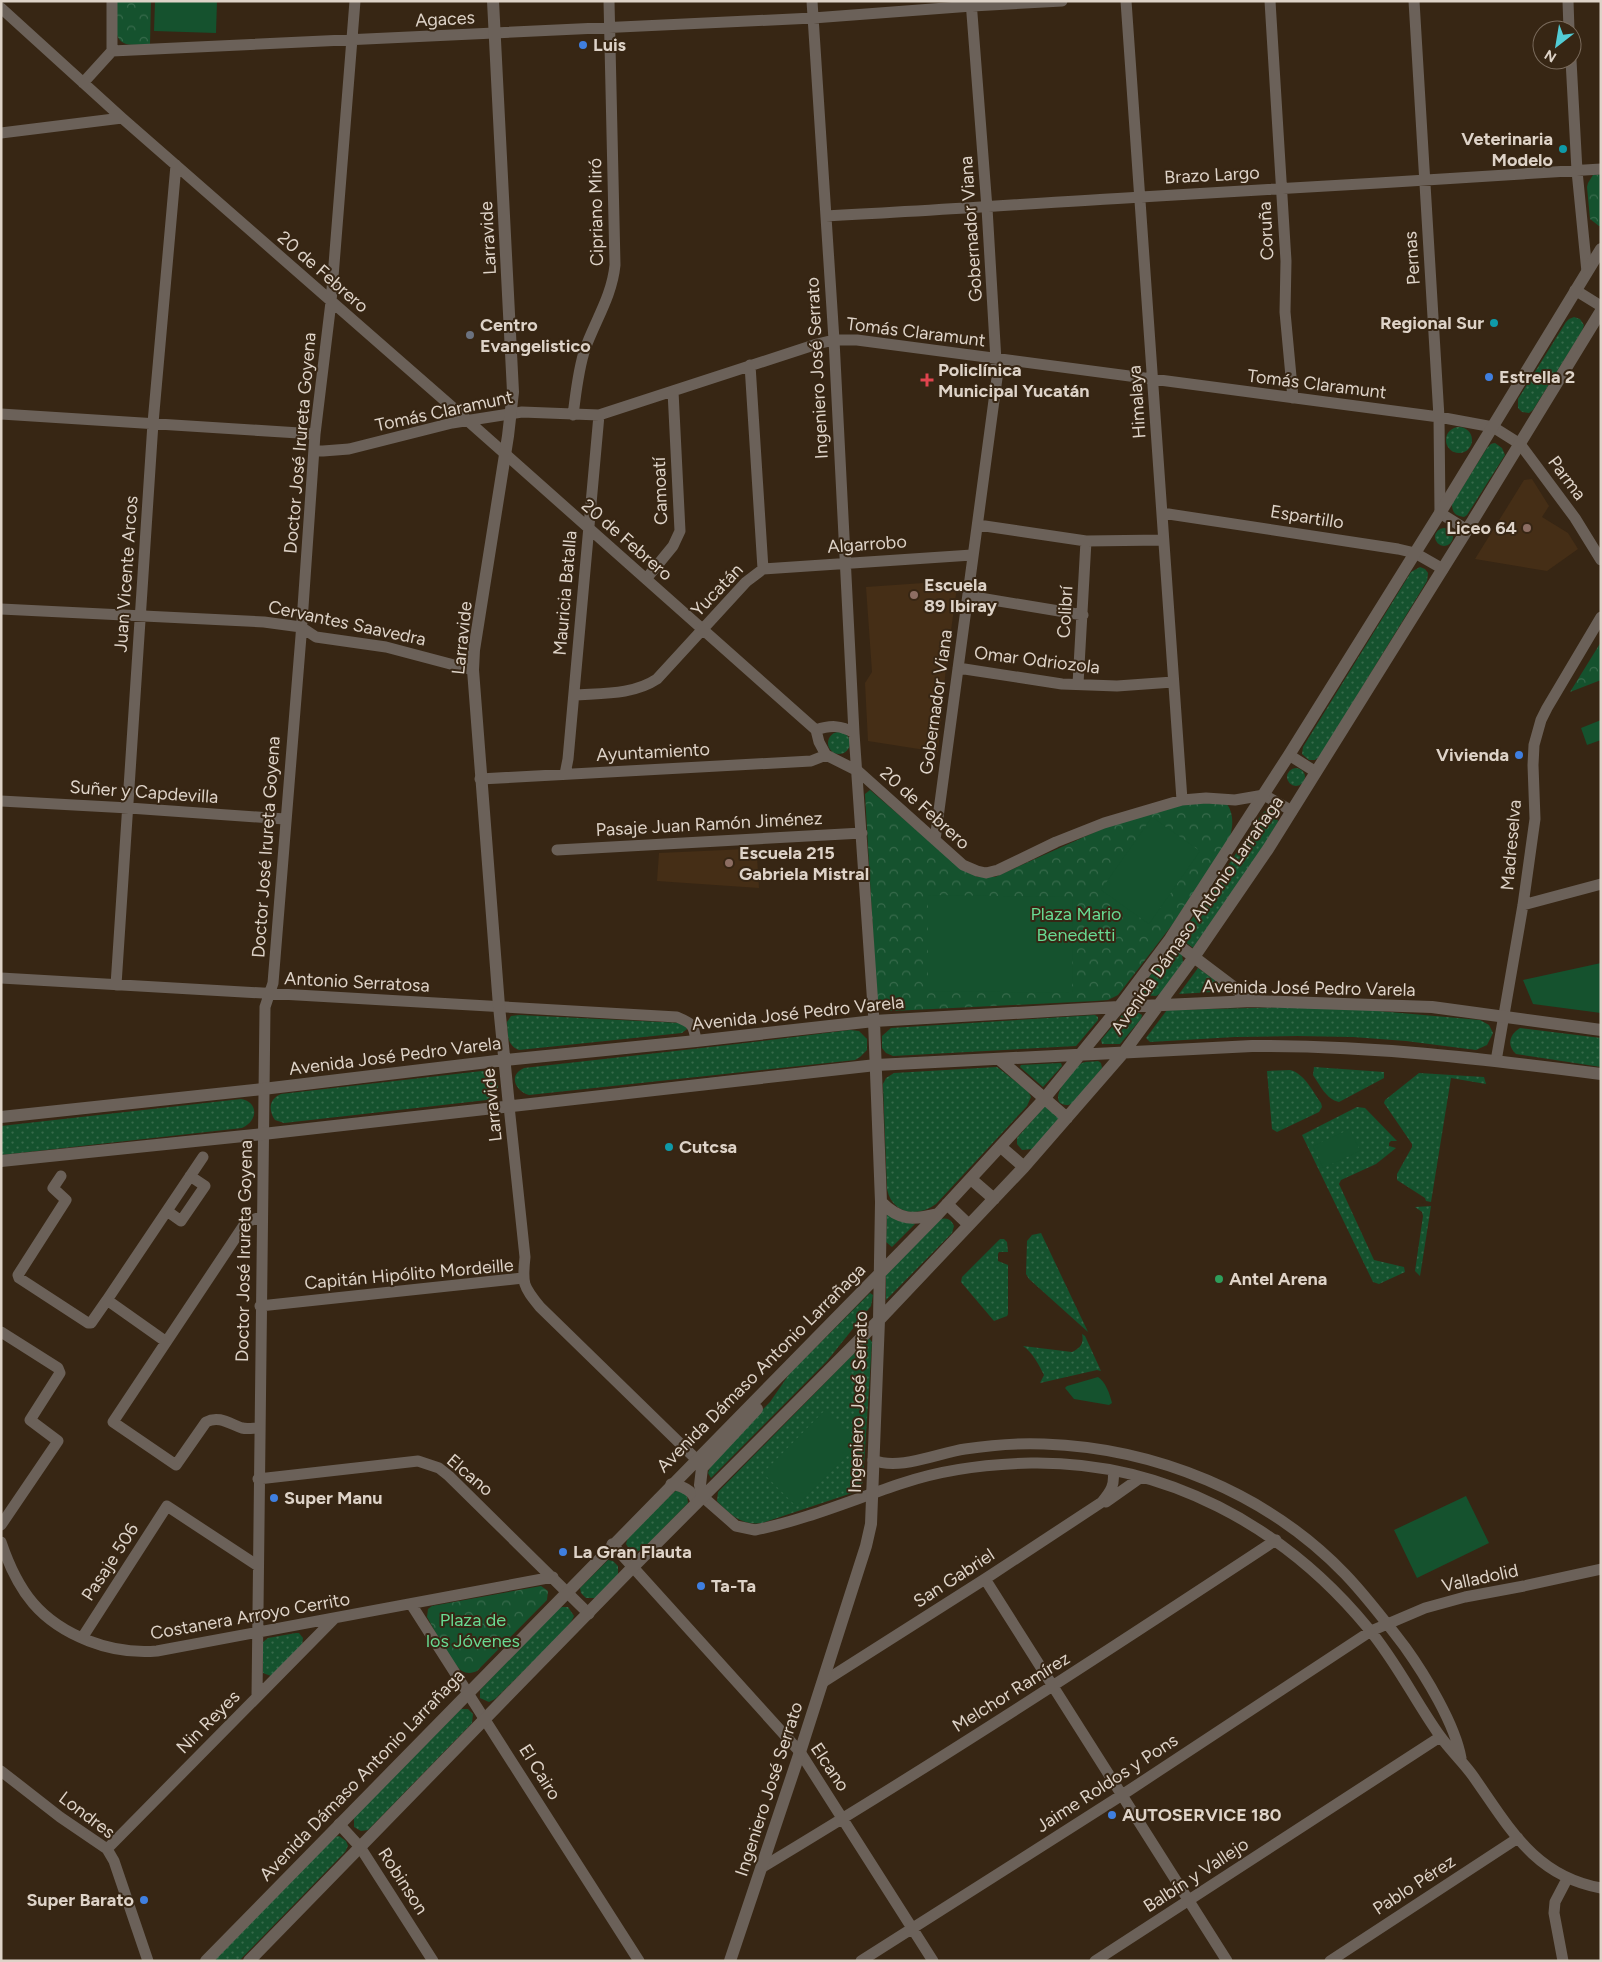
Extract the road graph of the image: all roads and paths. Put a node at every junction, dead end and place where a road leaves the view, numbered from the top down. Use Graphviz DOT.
graph roads {
  1 [pos="112,1"];
  2 [pos="355,1"];
  3 [pos="493,1"];
  4 [pos="609,1"];
  5 [pos="812,1"];
  6 [pos="1062,1"];
  7 [pos="1126,1"];
  8 [pos="1270,1"];
  9 [pos="1414,1"];
  10 [pos="1568,1"];
  11 [pos="972,4"];
  12 [pos="1,8"];
  13 [pos="813,18"];
  14 [pos="1569,20"];
  15 [pos="610,28"];
  16 [pos="495,34"];
  17 [pos="352,41"];
  18 [pos="112,51"];
  19 [pos="1572,70"];
  20 [pos="83,83"];
  21 [pos="122,118"];
  22 [pos="1,133"];
  23 [pos="176,165"];
  24 [pos="1601,169"];
  25 [pos="1577,171"];
  26 [pos="1425,181"];
  27 [pos="1281,189"];
  28 [pos="1140,197"];
  29 [pos="988,208"];
  30 [pos="826,216"];
  31 [pos="1601,249"];
  32 [pos="1586,272"];
  33 [pos="1575,290"];
  34 [pos="331,302"];
  35 [pos="1601,306"];
  36 [pos="1601,311"];
  37 [pos="834,340"];
  38 [pos="996,359"];
  39 [pos="750,365"];
  40 [pos="1153,380"];
  41 [pos="673,391"];
  42 [pos="1293,398"];
  43 [pos="511,413"];
  44 [pos="1,414"];
  45 [pos="574,414"];
  46 [pos="599,415"];
  47 [pos="1439,417"];
  48 [pos="467,420"];
  49 [pos="153,423"];
  50 [pos="1493,426"];
  51 [pos="315,434"];
  52 [pos="1520,444"];
  53 [pos="314,450"];
  54 [pos="505,455"];
  55 [pos="1162,512"];
  56 [pos="1440,513"];
  57 [pos="978,525"];
  58 [pos="588,529"];
  59 [pos="1467,530"];
  60 [pos="1163,540"];
  61 [pos="1086,541"];
  62 [pos="1415,553"];
  63 [pos="972,555"];
  64 [pos="1601,560"];
  65 [pos="846,563"];
  66 [pos="764,569"];
  67 [pos="1443,569"];
  68 [pos="646,579"];
  69 [pos="968,596"];
  70 [pos="1,609"];
  71 [pos="1083,615"];
  72 [pos="142,616"];
  73 [pos="1601,617"];
  74 [pos="301,627"];
  75 [pos="702,630"];
  76 [pos="958,668"];
  77 [pos="473,670"];
  78 [pos="1172,682"];
  79 [pos="1078,684"];
  80 [pos="574,695"];
  81 [pos="816,730"];
  82 [pos="854,733"];
  83 [pos="826,755"];
  84 [pos="1289,755"];
  85 [pos="858,771"];
  86 [pos="1316,772"];
  87 [pos="564,774"];
  88 [pos="480,779"];
  89 [pos="1264,795"];
  90 [pos="1182,800"];
  91 [pos="1,801"];
  92 [pos="129,808"];
  93 [pos="1292,811"];
  94 [pos="285,819"];
  95 [pos="862,832"];
  96 [pos="934,840"];
  97 [pos="557,850"];
  98 [pos="1601,884"];
  99 [pos="1523,905"];
  100 [pos="1170,939"];
  101 [pos="1194,957"];
  102 [pos="1,978"];
  103 [pos="116,985"];
  104 [pos="269,994"];
  105 [pos="1252,1001"];
  106 [pos="1159,1005"];
  107 [pos="499,1006"];
  108 [pos="1120,1006"];
  109 [pos="1503,1016"];
  110 [pos="874,1021"];
  111 [pos="1601,1030"];
  112 [pos="696,1042"];
  113 [pos="1124,1052"];
  114 [pos="1081,1055"];
  115 [pos="999,1059"];
  116 [pos="505,1060"];
  117 [pos="1496,1060"];
  118 [pos="876,1065"];
  119 [pos="1601,1074"];
  120 [pos="263,1089"];
  121 [pos="1044,1099"];
  122 [pos="509,1106"];
  123 [pos="1,1117"];
  124 [pos="1067,1118"];
  125 [pos="262,1134"];
  126 [pos="1001,1146"];
  127 [pos="203,1157"];
  128 [pos="1,1161"];
  129 [pos="1024,1167"];
  130 [pos="61,1176"];
  131 [pos="190,1176"];
  132 [pos="971,1178"];
  133 [pos="994,1199"];
  134 [pos="881,1202"];
  135 [pos="947,1204"];
  136 [pos="167,1211"];
  137 [pos="938,1214"];
  138 [pos="261,1217"];
  139 [pos="969,1225"];
  140 [pos="880,1272"];
  141 [pos="523,1278"];
  142 [pos="107,1300"];
  143 [pos="260,1306"];
  144 [pos="879,1320"];
  145 [pos="1,1332"];
  146 [pos="165,1341"];
  147 [pos="763,1391"];
  148 [pos="259,1428"];
  149 [pos="1098,1449"];
  150 [pos="696,1460"];
  151 [pos="873,1460"];
  152 [pos="1094,1468"];
  153 [pos="1113,1471"];
  154 [pos="1140,1478"];
  155 [pos="258,1479"];
  156 [pos="671,1484"];
  157 [pos="1228,1489"];
  158 [pos="872,1495"];
  159 [pos="699,1501"];
  160 [pos="1102,1502"];
  161 [pos="1220,1507"];
  162 [pos="1,1525"];
  163 [pos="1276,1540"];
  164 [pos="1,1542"];
  165 [pos="612,1544"];
  166 [pos="258,1566"];
  167 [pos="634,1567"];
  168 [pos="1601,1569"];
  169 [pos="553,1577"];
  170 [pos="985,1579"];
  171 [pos="566,1591"];
  172 [pos="411,1604"];
  173 [pos="589,1614"];
  174 [pos="334,1619"];
  175 [pos="1387,1623"];
  176 [pos="1371,1631"];
  177 [pos="258,1632"];
  178 [pos="82,1638"];
  179 [pos="823,1682"];
  180 [pos="1054,1687"];
  181 [pos="468,1692"];
  182 [pos="257,1697"];
  183 [pos="486,1719"];
  184 [pos="1440,1736"];
  185 [pos="800,1752"];
  186 [pos="1461,1760"];
  187 [pos="1,1771"];
  188 [pos="1122,1795"];
  189 [pos="843,1819"];
  190 [pos="339,1824"];
  191 [pos="1518,1838"];
  192 [pos="360,1847"];
  193 [pos="107,1849"];
  194 [pos="761,1868"];
  195 [pos="1567,1879"];
  196 [pos="1601,1888"];
  197 [pos="1189,1901"];
  198 [pos="912,1928"];
  199 [pos="148,1961"];
  200 [pos="206,1961"];
  201 [pos="249,1961"];
  202 [pos="433,1961"];
  203 [pos="639,1961"];
  204 [pos="730,1961"];
  205 [pos="861,1961"];
  206 [pos="933,1961"];
  207 [pos="1095,1961"];
  208 [pos="1227,1961"];
  209 [pos="1330,1961"];
  210 [pos="1563,1961"];
  1 -- 18 [label="street"];
  2 -- 17 [label="street, Doctor José Irureta Goyena"];
  3 -- 16 [label="street, Larravide"];
  4 -- 15 [label="street, Cipriano Miró"];
  5 -- 13 [label="street, Ingeniero José Serrato"];
  6 -- 11 [label="street, Agaces"];
  7 -- 28 [label="street, Himalaya"];
  8 -- 27 [label="street, Coruña"];
  9 -- 26 [label="street, Pernas"];
  10 -- 14 [label="street"];
  11 -- 13 [label="street, Agaces"];
  11 -- 29 [label="street, Gobernador Viana"];
  12 -- 20 [label="street, 20 de Febrero"];
  13 -- 15 [label="street, Agaces"];
  13 -- 30 [label="street, Ingeniero José Serrato"];
  15 -- 16 [label="street, Agaces"];
  15 -- 45 [label="street, Cipriano Miró"];
  16 -- 17 [label="street, Agaces"];
  16 -- 43 [label="street, Larravide"];
  17 -- 18 [label="street, Agaces"];
  17 -- 34 [label="street, Doctor José Irureta Goyena"];
  18 -- 20 [label="street"];
  19 -- 25 [label="street"];
  20 -- 21 [label="street, 20 de Febrero"];
  21 -- 22 [label="street"];
  21 -- 23 [label="street, 20 de Febrero"];
  23 -- 34 [label="street, 20 de Febrero"];
  23 -- 49 [label="street, Juan Vicente Arcos"];
  24 -- 25 [label="street, Brazo Largo"];
  25 -- 26 [label="street, Brazo Largo"];
  25 -- 32 [label="street"];
  26 -- 27 [label="street, Brazo Largo"];
  26 -- 47 [label="street, Pernas"];
  27 -- 28 [label="street, Brazo Largo"];
  27 -- 42 [label="street, Coruña"];
  28 -- 29 [label="street, Brazo Largo"];
  28 -- 40 [label="street, Himalaya"];
  29 -- 30 [label="street, Brazo Largo"];
  29 -- 38 [label="street, Gobernador Viana"];
  30 -- 37 [label="street, Ingeniero José Serrato"];
  31 -- 32 [label="street, Avenida Dámaso Antonio Larrañaga"];
  32 -- 33 [label="street, Avenida Dámaso Antonio Larrañaga"];
  33 -- 35 [label="street"];
  33 -- 50 [label="street, Avenida Dámaso Antonio Larrañaga"];
  34 -- 48 [label="street, 20 de Febrero"];
  34 -- 51 [label="street, Doctor José Irureta Goyena"];
  36 -- 52 [label="street, Avenida Dámaso Antonio Larrañaga"];
  37 -- 38 [label="street, Tomás Claramunt"];
  37 -- 39 [label="street, Tomás Claramunt"];
  37 -- 65 [label="street, Ingeniero José Serrato"];
  38 -- 40 [label="street, Tomás Claramunt"];
  38 -- 57 [label="street, Gobernador Viana"];
  39 -- 41 [label="street, Tomás Claramunt"];
  39 -- 66 [label="street, Yucatán"];
  40 -- 42 [label="street, Tomás Claramunt"];
  40 -- 55 [label="street, Himalaya"];
  41 -- 46 [label="street, Tomás Claramunt"];
  41 -- 68 [label="street, Camoatí"];
  42 -- 47 [label="street, Tomás Claramunt"];
  43 -- 45 [label="street, Tomás Claramunt"];
  43 -- 48 [label="street, Tomás Claramunt"];
  43 -- 54 [label="street, Larravide"];
  44 -- 49 [label="street"];
  45 -- 46 [label="street, Tomás Claramunt"];
  46 -- 58 [label="street, Mauricia Batalla"];
  47 -- 50 [label="street, Tomás Claramunt"];
  47 -- 56 [label="street, Pernas"];
  48 -- 53 [label="street, Tomás Claramunt"];
  48 -- 54 [label="street, 20 de Febrero"];
  49 -- 51 [label="street"];
  49 -- 72 [label="street, Juan Vicente Arcos"];
  50 -- 52 [label="street, Tomás Claramunt"];
  50 -- 56 [label="street, Avenida Dámaso Antonio Larrañaga"];
  51 -- 53 [label="street, Doctor José Irureta Goyena"];
  52 -- 59 [label="street, Avenida Dámaso Antonio Larrañaga"];
  52 -- 64 [label="street, Parma"];
  53 -- 74 [label="street, Doctor José Irureta Goyena"];
  54 -- 58 [label="street, 20 de Febrero"];
  54 -- 77 [label="street, Larravide"];
  55 -- 60 [label="street, Himalaya"];
  55 -- 62 [label="street, Espartillo"];
  56 -- 59 [label="street"];
  56 -- 62 [label="street, Avenida Dámaso Antonio Larrañaga"];
  57 -- 61 [label="street"];
  57 -- 63 [label="street, Gobernador Viana"];
  58 -- 68 [label="street, 20 de Febrero"];
  58 -- 80 [label="street, Mauricia Batalla"];
  59 -- 67 [label="street, Avenida Dámaso Antonio Larrañaga"];
  60 -- 61 [label="street"];
  60 -- 78 [label="street, Himalaya"];
  61 -- 71 [label="street, Colibrí"];
  62 -- 67 [label="street, Espartillo"];
  62 -- 84 [label="street, Avenida Dámaso Antonio Larrañaga"];
  63 -- 65 [label="street, Algarrobo"];
  63 -- 69 [label="street, Gobernador Viana"];
  65 -- 66 [label="street, Algarrobo"];
  65 -- 82 [label="street, Ingeniero José Serrato"];
  66 -- 75 [label="street, Yucatán"];
  67 -- 86 [label="street, Avenida Dámaso Antonio Larrañaga"];
  68 -- 75 [label="street, 20 de Febrero"];
  69 -- 71 [label="street"];
  69 -- 76 [label="street, Gobernador Viana"];
  70 -- 72 [label="street, Cervantes Saavedra"];
  71 -- 79 [label="street, Colibrí"];
  72 -- 74 [label="street, Cervantes Saavedra"];
  72 -- 92 [label="street, Juan Vicente Arcos"];
  73 -- 99 [label="street, Madreselva"];
  74 -- 77 [label="street, Cervantes Saavedra"];
  74 -- 94 [label="street, Doctor José Irureta Goyena"];
  75 -- 80 [label="street, Yucatán"];
  75 -- 81 [label="street, 20 de Febrero"];
  76 -- 79 [label="street, Omar Odriozola"];
  76 -- 96 [label="street, Gobernador Viana"];
  77 -- 88 [label="street, Larravide"];
  78 -- 79 [label="street, Omar Odriozola"];
  78 -- 90 [label="street, Himalaya"];
  80 -- 87 [label="street, Mauricia Batalla"];
  81 -- 82 [label="street"];
  81 -- 83 [label="street, 20 de Febrero"];
  82 -- 85 [label="street, Ingeniero José Serrato"];
  83 -- 85 [label="street, 20 de Febrero"];
  83 -- 87 [label="street, Ayuntamiento"];
  84 -- 86 [label="street"];
  84 -- 89 [label="street, Avenida Dámaso Antonio Larrañaga"];
  85 -- 95 [label="street, Ingeniero José Serrato"];
  85 -- 96 [label="street, 20 de Febrero"];
  86 -- 93 [label="street, Avenida Dámaso Antonio Larrañaga"];
  87 -- 88 [label="street, Ayuntamiento"];
  88 -- 107 [label="street, Larravide"];
  89 -- 90 [label="street, 20 de Febrero"];
  89 -- 93 [label="street"];
  89 -- 100 [label="street, Avenida Dámaso Antonio Larrañaga"];
  90 -- 96 [label="street, 20 de Febrero"];
  91 -- 92 [label="street, Suñer y Capdevilla"];
  92 -- 94 [label="street, Suñer y Capdevilla"];
  92 -- 103 [label="street, Juan Vicente Arcos"];
  93 -- 101 [label="street, Avenida Dámaso Antonio Larrañaga"];
  94 -- 104 [label="street, Doctor José Irureta Goyena"];
  95 -- 97 [label="street, Pasaje Juan Ramón Jiménez"];
  95 -- 110 [label="street, Ingeniero José Serrato"];
  98 -- 99 [label="street"];
  99 -- 109 [label="street, Madreselva"];
  100 -- 101 [label="street"];
  100 -- 108 [label="street, Avenida Dámaso Antonio Larrañaga"];
  101 -- 105 [label="street"];
  101 -- 106 [label="street, Avenida Dámaso Antonio Larrañaga"];
  102 -- 103 [label="street, Antonio Serratosa"];
  103 -- 104 [label="street, Antonio Serratosa"];
  104 -- 107 [label="street, Antonio Serratosa"];
  104 -- 120 [label="street, Doctor José Irureta Goyena"];
  105 -- 106 [label="street, Avenida José Pedro Varela"];
  105 -- 109 [label="street, Avenida José Pedro Varela"];
  106 -- 108 [label="street, Avenida José Pedro Varela"];
  106 -- 113 [label="street, Avenida Dámaso Antonio Larrañaga"];
  107 -- 112 [label="street, Antonio Serratosa"];
  107 -- 116 [label="street, Larravide"];
  108 -- 110 [label="street, Avenida José Pedro Varela"];
  108 -- 114 [label="street, Avenida Dámaso Antonio Larrañaga"];
  109 -- 111 [label="street, Avenida José Pedro Varela"];
  109 -- 117 [label="street, Madreselva"];
  110 -- 112 [label="street, Avenida José Pedro Varela"];
  110 -- 118 [label="street, Ingeniero José Serrato"];
  112 -- 116 [label="street, Avenida José Pedro Varela"];
  113 -- 114 [label="street"];
  113 -- 117 [label="street"];
  113 -- 124 [label="street, Avenida Dámaso Antonio Larrañaga"];
  114 -- 115 [label="street"];
  114 -- 121 [label="street, Avenida Dámaso Antonio Larrañaga"];
  115 -- 118 [label="street"];
  115 -- 121 [label="street"];
  116 -- 120 [label="street, Avenida José Pedro Varela"];
  116 -- 122 [label="street, Larravide"];
  117 -- 119 [label="street"];
  118 -- 122 [label="street"];
  118 -- 134 [label="street, Ingeniero José Serrato"];
  120 -- 123 [label="street, Avenida José Pedro Varela"];
  120 -- 125 [label="street, Doctor José Irureta Goyena"];
  121 -- 124 [label="street"];
  121 -- 126 [label="street, Avenida Dámaso Antonio Larrañaga"];
  122 -- 125 [label="street"];
  122 -- 141 [label="street, Larravide"];
  124 -- 129 [label="street, Avenida Dámaso Antonio Larrañaga"];
  125 -- 128 [label="street"];
  125 -- 138 [label="street, Doctor José Irureta Goyena"];
  126 -- 129 [label="street"];
  126 -- 132 [label="street, Avenida Dámaso Antonio Larrañaga"];
  127 -- 131 [label="street"];
  129 -- 133 [label="street, Avenida Dámaso Antonio Larrañaga"];
  130 -- 142 [label="street"];
  131 -- 136 [label="street"];
  131 -- 136 [label="street"];
  132 -- 133 [label="street"];
  132 -- 135 [label="street, Avenida Dámaso Antonio Larrañaga"];
  133 -- 139 [label="street, Avenida Dámaso Antonio Larrañaga"];
  134 -- 137 [label="street"];
  134 -- 140 [label="street, Ingeniero José Serrato"];
  135 -- 137 [label="street, Avenida Dámaso Antonio Larrañaga"];
  135 -- 139 [label="street"];
  136 -- 142 [label="street"];
  137 -- 140 [label="street, Avenida Dámaso Antonio Larrañaga"];
  138 -- 143 [label="street, Doctor José Irureta Goyena"];
  138 -- 146 [label="street"];
  139 -- 144 [label="street, Avenida Dámaso Antonio Larrañaga"];
  140 -- 144 [label="street, Ingeniero José Serrato"];
  140 -- 147 [label="street, Avenida Dámaso Antonio Larrañaga"];
  141 -- 143 [label="street, Capitán Hipólito Mordeille"];
  141 -- 150 [label="street, Capitán Hipólito Mordeille"];
  142 -- 146 [label="street"];
  143 -- 148 [label="street, Doctor José Irureta Goyena"];
  144 -- 151 [label="street, Ingeniero José Serrato"];
  144 -- 159 [label="street, Avenida Dámaso Antonio Larrañaga"];
  145 -- 162 [label="street"];
  146 -- 148 [label="street"];
  147 -- 150 [label="street, Avenida Dámaso Antonio Larrañaga"];
  147 -- 159 [label="street"];
  148 -- 155 [label="street, Doctor José Irureta Goyena"];
  149 -- 151 [label="street"];
  149 -- 152 [label="street"];
  149 -- 157 [label="street"];
  150 -- 156 [label="street, Avenida Dámaso Antonio Larrañaga"];
  151 -- 158 [label="street, Ingeniero José Serrato"];
  152 -- 153 [label="street"];
  152 -- 158 [label="street"];
  153 -- 154 [label="street"];
  153 -- 160 [label="street, San Gabriel"];
  154 -- 160 [label="street, San Gabriel"];
  154 -- 161 [label="street"];
  155 -- 166 [label="street, Doctor José Irureta Goyena"];
  155 -- 169 [label="street, Elcano"];
  156 -- 159 [label="street"];
  156 -- 165 [label="street, Avenida Dámaso Antonio Larrañaga"];
  157 -- 161 [label="street"];
  157 -- 175 [label="street"];
  158 -- 159 [label="street"];
  158 -- 179 [label="street, Ingeniero José Serrato"];
  159 -- 167 [label="street, Avenida Dámaso Antonio Larrañaga"];
  160 -- 170 [label="street, San Gabriel"];
  161 -- 163 [label="street"];
  163 -- 176 [label="street"];
  163 -- 180 [label="street, Melchor Ramírez"];
  164 -- 178 [label="street, Costanera Arroyo Cerrito"];
  165 -- 167 [label="street, Elcano"];
  165 -- 171 [label="street, Avenida Dámaso Antonio Larrañaga"];
  166 -- 177 [label="street, Doctor José Irureta Goyena"];
  166 -- 178 [label="street, Pasaje 506"];
  167 -- 173 [label="street, Avenida Dámaso Antonio Larrañaga"];
  167 -- 185 [label="street, Elcano"];
  168 -- 175 [label="street, Valladolid"];
  169 -- 171 [label="street, Elcano"];
  169 -- 172 [label="street, Costanera Arroyo Cerrito"];
  170 -- 179 [label="street, San Gabriel"];
  170 -- 180 [label="street"];
  171 -- 173 [label="street, Elcano"];
  171 -- 181 [label="street, Avenida Dámaso Antonio Larrañaga"];
  172 -- 174 [label="street, Costanera Arroyo Cerrito"];
  172 -- 181 [label="street, El Cairo"];
  173 -- 183 [label="street, Avenida Dámaso Antonio Larrañaga"];
  174 -- 177 [label="street, Costanera Arroyo Cerrito"];
  174 -- 182 [label="street, Nin Reyes"];
  175 -- 176 [label="street, Valladolid"];
  175 -- 186 [label="street"];
  176 -- 184 [label="street"];
  176 -- 188 [label="street, Jaime Roldos y Pons"];
  177 -- 178 [label="street, Costanera Arroyo Cerrito"];
  177 -- 182 [label="street, Doctor José Irureta Goyena"];
  179 -- 185 [label="street, Ingeniero José Serrato"];
  180 -- 188 [label="street"];
  180 -- 189 [label="street, Melchor Ramírez"];
  181 -- 183 [label="street, El Cairo"];
  181 -- 190 [label="street, Avenida Dámaso Antonio Larrañaga"];
  182 -- 193 [label="street, Nin Reyes"];
  183 -- 192 [label="street, Avenida Dámaso Antonio Larrañaga"];
  183 -- 203 [label="street, El Cairo"];
  184 -- 186 [label="street"];
  184 -- 197 [label="street, Balbín y Vallejo"];
  185 -- 189 [label="street, Elcano"];
  185 -- 194 [label="street, Ingeniero José Serrato"];
  186 -- 191 [label="street"];
  187 -- 193 [label="street, Londres"];
  188 -- 197 [label="street"];
  188 -- 198 [label="street, Jaime Roldos y Pons"];
  189 -- 194 [label="street, Melchor Ramírez"];
  189 -- 198 [label="street, Elcano"];
  190 -- 192 [label="street, Robinson"];
  190 -- 200 [label="street, Avenida Dámaso Antonio Larrañaga"];
  191 -- 195 [label="street"];
  191 -- 209 [label="street, Pablo Pérez"];
  192 -- 201 [label="street, Avenida Dámaso Antonio Larrañaga"];
  192 -- 202 [label="street, Robinson"];
  193 -- 199 [label="street, Londres"];
  194 -- 204 [label="street, Ingeniero José Serrato"];
  195 -- 196 [label="street"];
  195 -- 210 [label="street"];
  197 -- 207 [label="street, Balbín y Vallejo"];
  197 -- 208 [label="street"];
  198 -- 205 [label="street, Jaime Roldos y Pons"];
  198 -- 206 [label="street, Elcano"];
}
